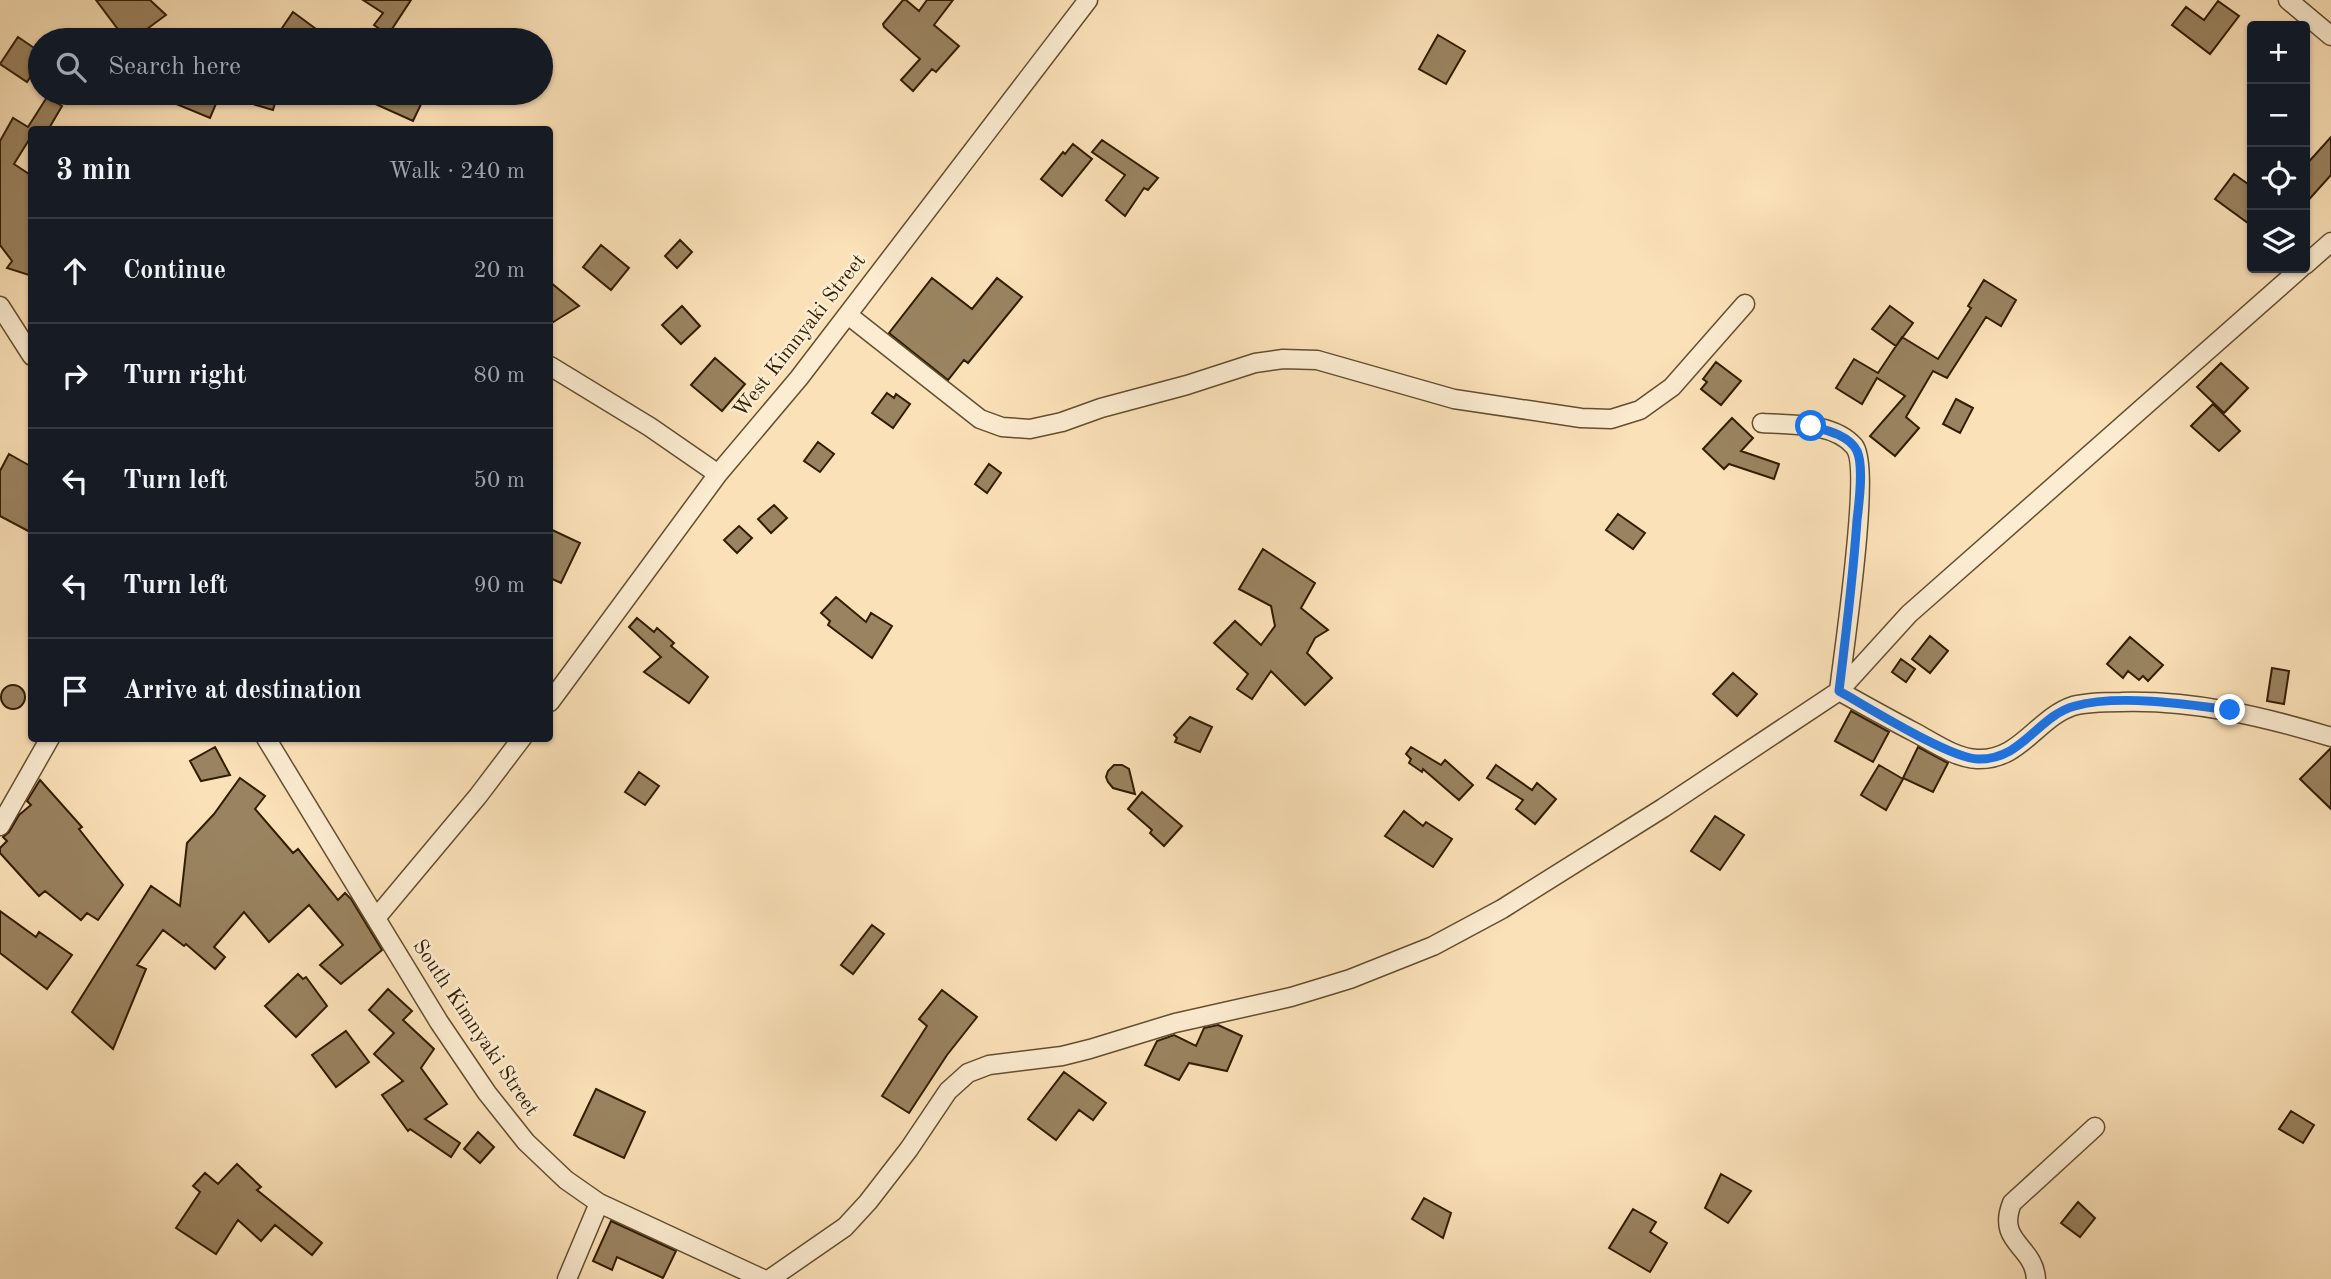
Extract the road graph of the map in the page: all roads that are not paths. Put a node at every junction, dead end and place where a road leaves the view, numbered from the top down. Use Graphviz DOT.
graph roads {
  1 [pos="1088,0"];
  2 [pos="2288,0"];
  3 [pos="2331,36"];
  4 [pos="2331,242"];
  5 [pos="2310,260"];
  6 [pos="2295,273"];
  7 [pos="1745,304"];
  8 [pos="0,306"];
  9 [pos="848,315"];
  10 [pos="28,350"];
  11 [pos="553,368"];
  12 [pos="1762,423"];
  13 [pos="718,474"];
  14 [pos="1839,691"];
  15 [pos="553,698"];
  16 [pos="2331,737"];
  17 [pos="48,742"];
  18 [pos="268,742"];
  19 [pos="519,742"];
  20 [pos="0,826"];
  21 [pos="376,918"];
  22 [pos="2095,1127"];
  23 [pos="599,1203"];
  24 [pos="566,1279"];
  25 [pos="763,1279"];
  26 [pos="770,1279"];
  27 [pos="2036,1279"];
  1 -- 9 [label="street, West Kimnyaki Street"];
  2 -- 3 [label="street"];
  4 -- 5 [label="street"];
  6 -- 14 [label="street"];
  7 -- 9 [label="street"];
  8 -- 10 [label="street"];
  9 -- 13 [label="street, West Kimnyaki Street"];
  11 -- 13 [label="street"];
  12 -- 14 [label="street"];
  13 -- 15 [label="street, West Kimnyaki Street"];
  14 -- 16 [label="street"];
  14 -- 26 [label="street"];
  17 -- 20 [label="street"];
  18 -- 21 [label="street, South Kimnyaki Street"];
  19 -- 21 [label="street"];
  21 -- 23 [label="street, South Kimnyaki Street"];
  22 -- 27 [label="street"];
  23 -- 24 [label="street"];
  23 -- 25 [label="street, South Kimnyaki Street"];
}
